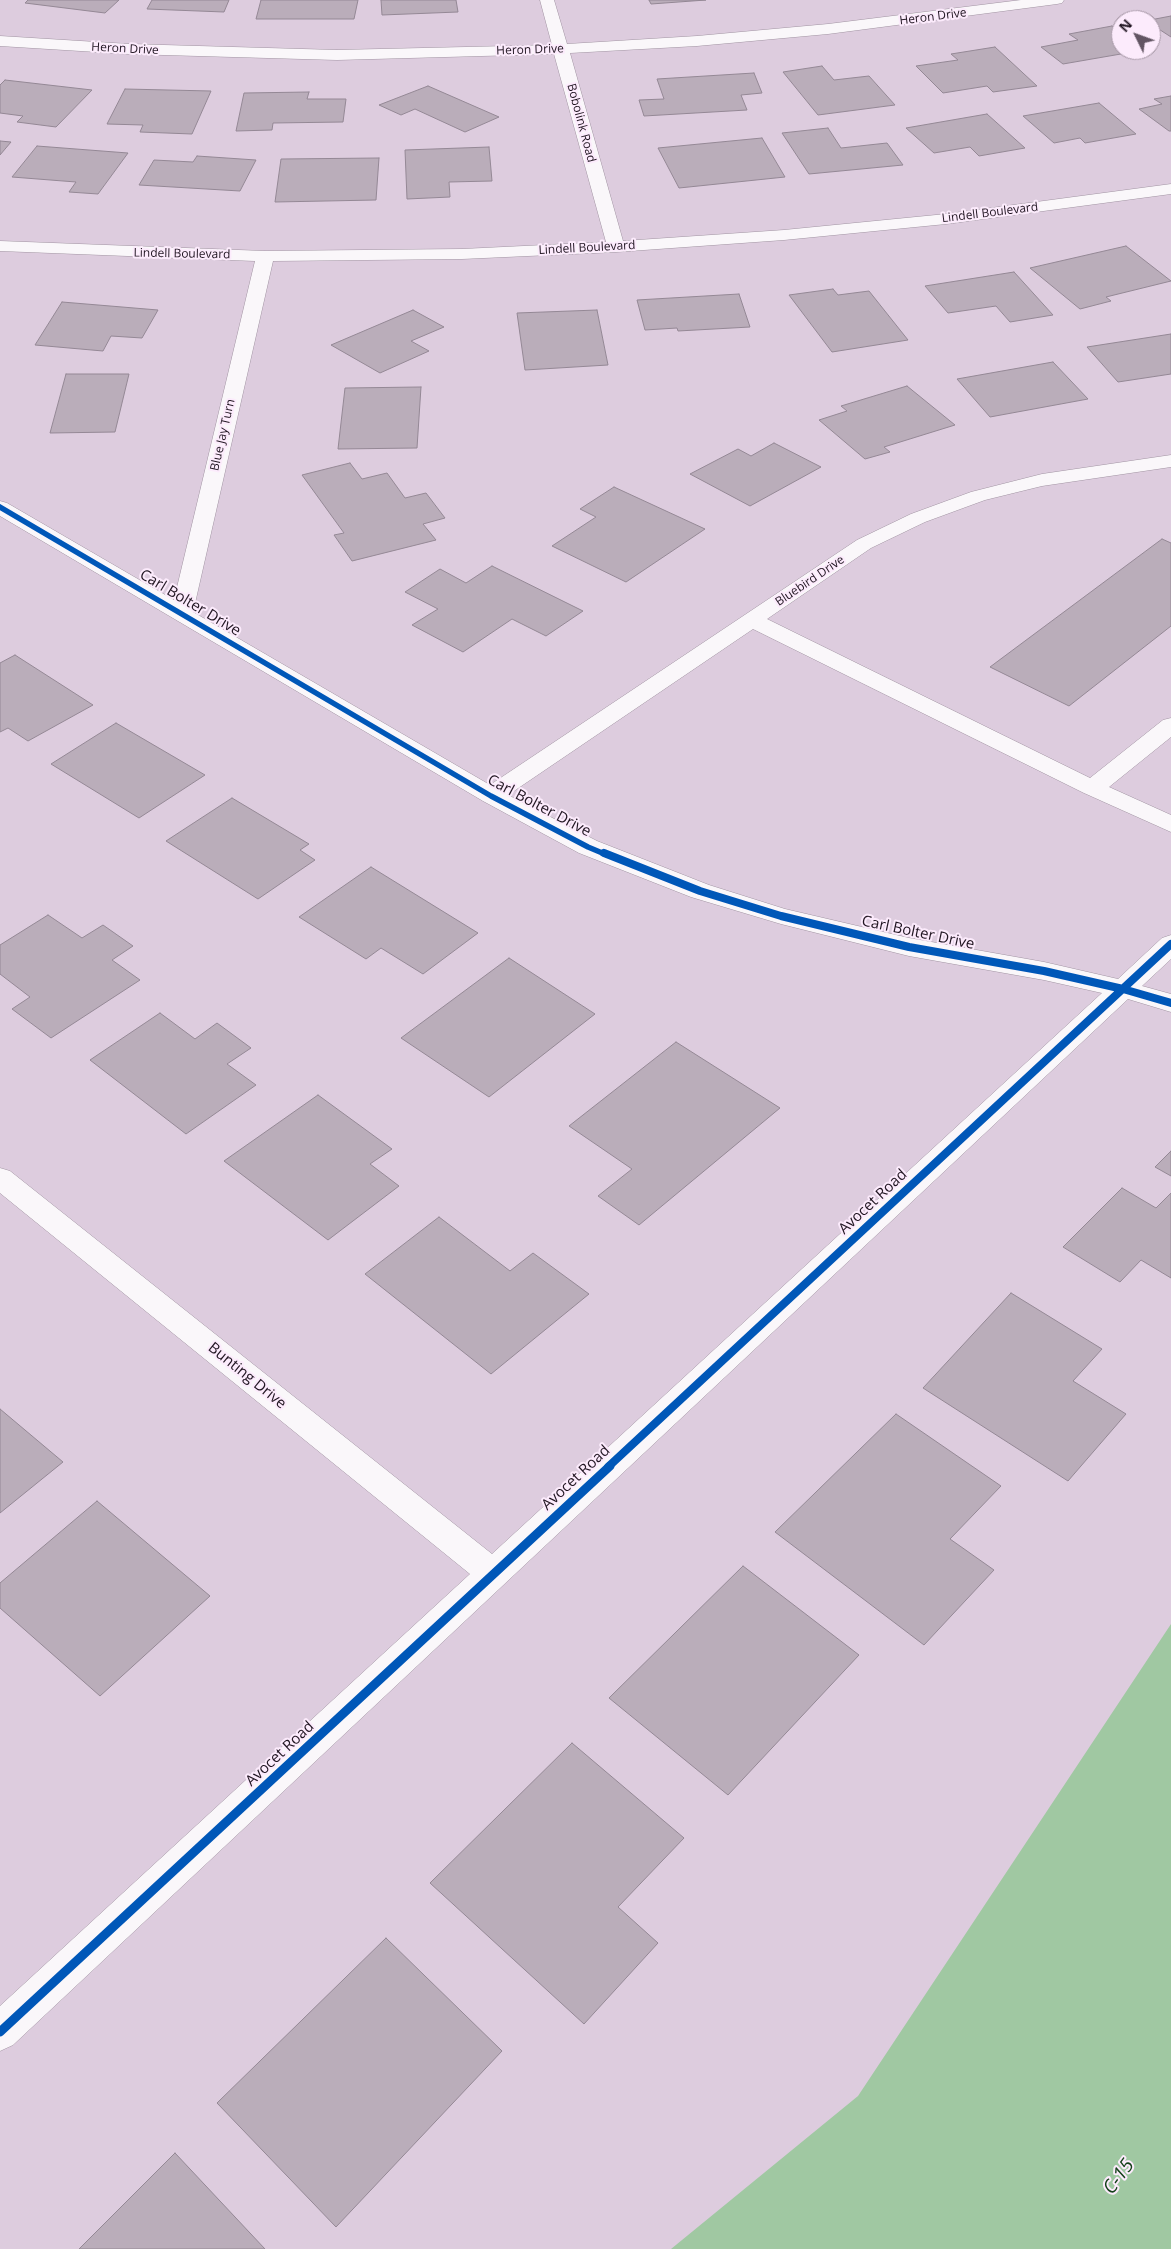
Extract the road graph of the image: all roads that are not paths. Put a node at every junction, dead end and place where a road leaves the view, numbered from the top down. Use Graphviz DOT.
graph roads {
  1 [pos="547,0"];
  2 [pos="1057,0"];
  3 [pos="0,41"];
  4 [pos="561,49"];
  5 [pos="1171,189"];
  6 [pos="0,246"];
  7 [pos="616,247"];
  8 [pos="265,256"];
  9 [pos="1171,461"];
  10 [pos="0,507"];
  11 [pos="182,614"];
  12 [pos="751,620"];
  13 [pos="1171,725"];
  14 [pos="1092,788"];
  15 [pos="491,796"];
  16 [pos="1171,824"];
  17 [pos="1171,944"];
  18 [pos="1123,989"];
  19 [pos="1171,1003"];
  20 [pos="0,1178"];
  21 [pos="494,1574"];
  22 [pos="0,2032"];
  1 -- 4 [label="street, Bobolink Road"];
  2 -- 4 [label="street, Heron Drive"];
  3 -- 4 [label="street, Heron Drive"];
  4 -- 7 [label="street, Bobolink Road"];
  5 -- 7 [label="street, Lindell Boulevard"];
  6 -- 8 [label="street, Lindell Boulevard"];
  7 -- 8 [label="street, Lindell Boulevard"];
  8 -- 11 [label="street, Blue Jay Turn"];
  9 -- 12 [label="street, Bluebird Drive"];
  10 -- 11 [label="street, Carl Bolter Drive"];
  11 -- 15 [label="street, Carl Bolter Drive"];
  12 -- 14 [label="street"];
  12 -- 15 [label="street, Bluebird Drive"];
  13 -- 14 [label="street"];
  14 -- 16 [label="street"];
  15 -- 18 [label="street, Carl Bolter Drive"];
  17 -- 18 [label="street, Avocet Road"];
  18 -- 19 [label="street, Carl Bolter Drive"];
  18 -- 21 [label="street, Avocet Road"];
  20 -- 21 [label="street, Bunting Drive"];
  21 -- 22 [label="street, Avocet Road"];
}
